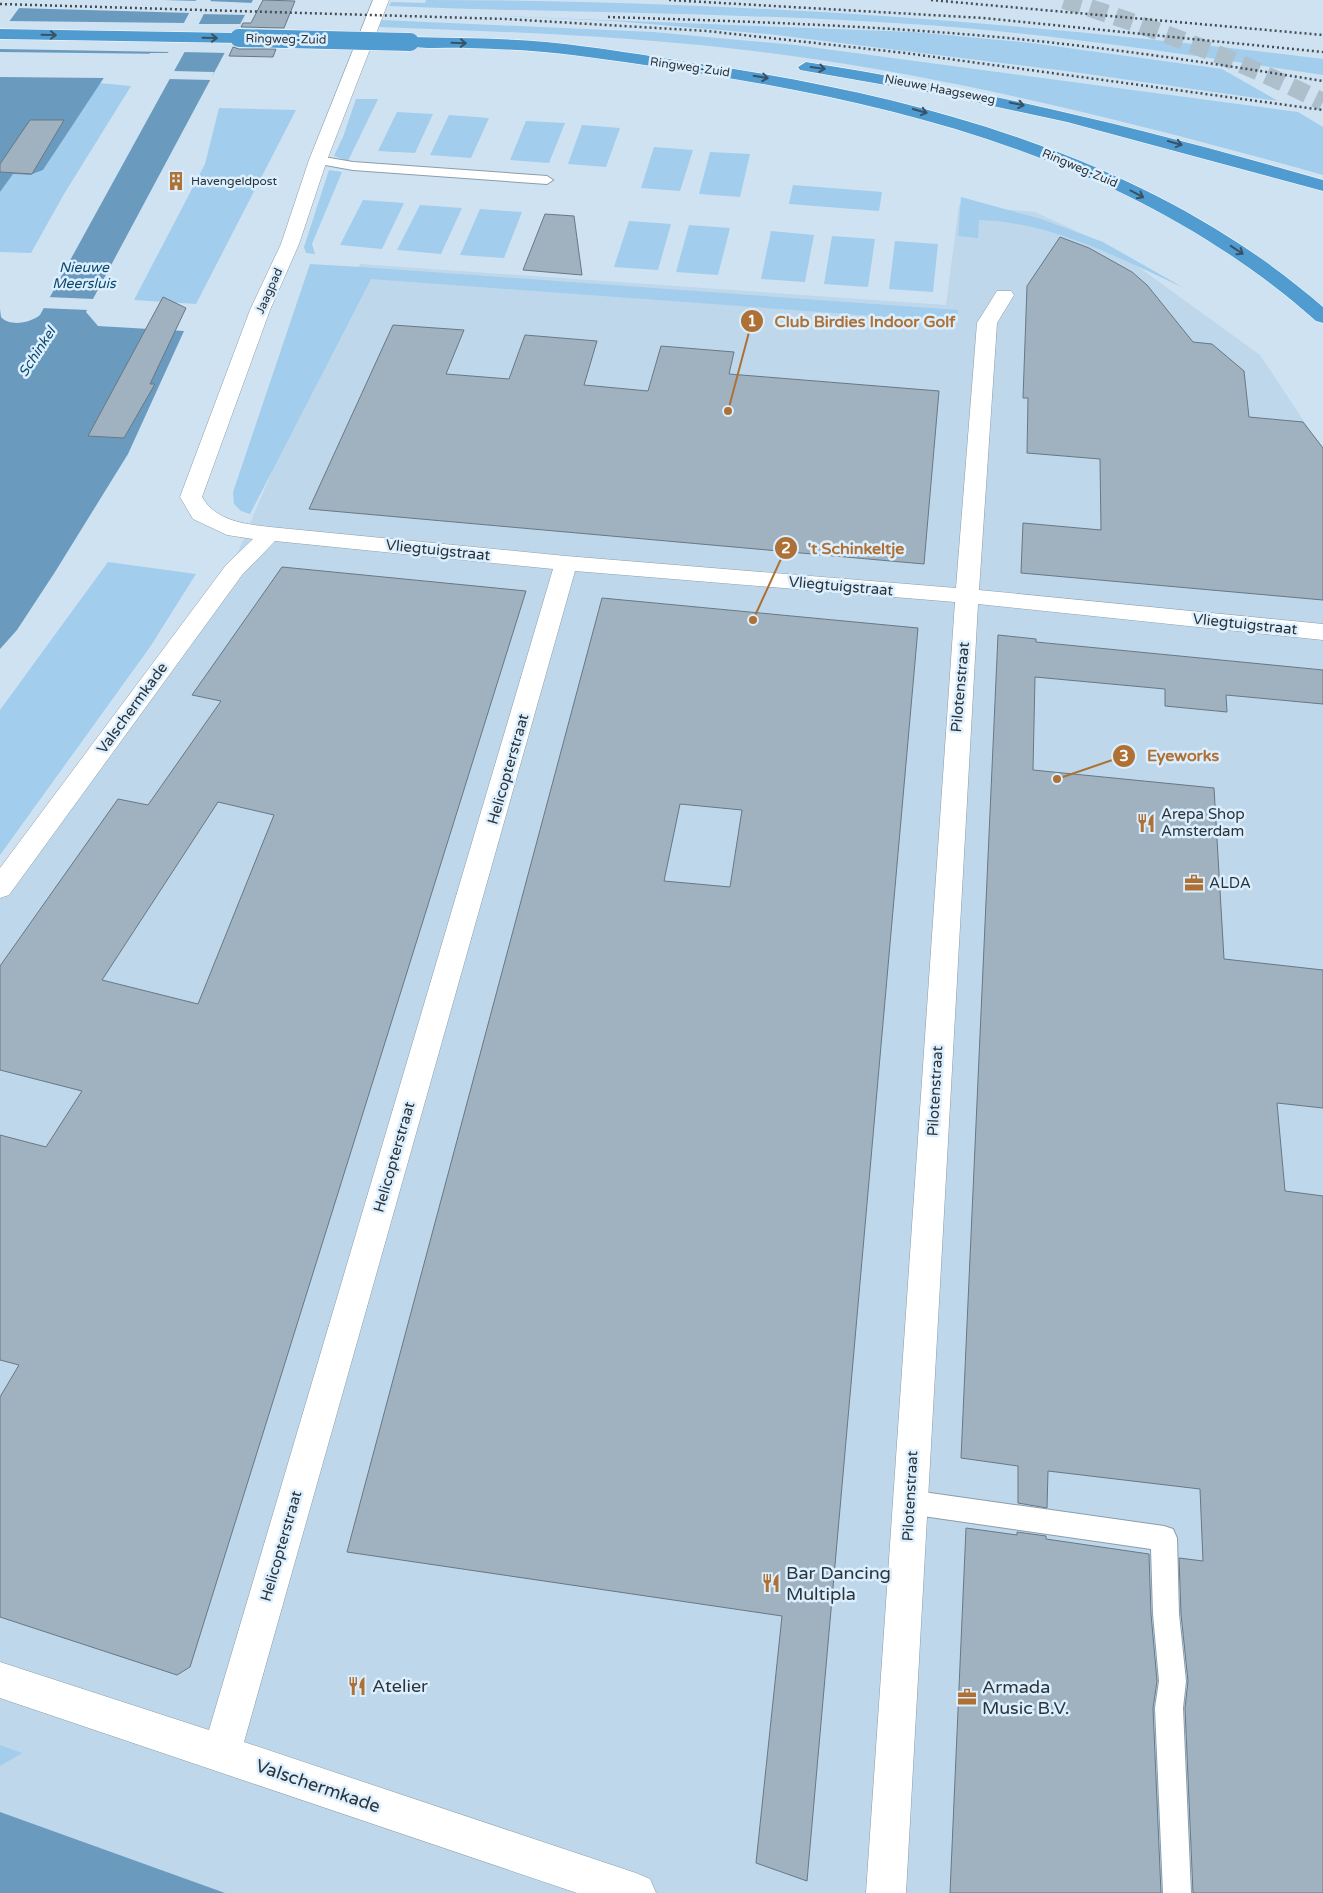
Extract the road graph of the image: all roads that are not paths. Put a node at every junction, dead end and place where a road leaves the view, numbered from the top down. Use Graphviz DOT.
graph roads {
  1 [pos="381,0"];
  2 [pos="0,34"];
  3 [pos="547,48"];
  4 [pos="747,59"];
  5 [pos="789,64"];
  6 [pos="318,160"];
  7 [pos="547,180"];
  8 [pos="1323,186"];
  9 [pos="1004,295"];
  10 [pos="1323,318"];
  11 [pos="270,534"];
  12 [pos="566,563"];
  13 [pos="968,596"];
  14 [pos="1323,632"];
  15 [pos="0,888"];
  16 [pos="910,1502"];
  17 [pos="0,1680"];
  18 [pos="222,1752"];
  19 [pos="636,1893"];
  20 [pos="886,1893"];
  21 [pos="1176,1893"];
  1 -- 6 [label="street, Jaagpad"];
  2 -- 3 [label="highway, Ringweg-Zuid, one-way, bridge"];
  3 -- 4 [label="highway"];
  3 -- 10 [label="highway, Ringweg-Zuid, one-way"];
  5 -- 8 [label="highway, Nieuwe Haagseweg, one-way"];
  6 -- 7 [label="lane"];
  6 -- 11 [label="street, Jaagpad"];
  9 -- 13 [label="street, Pilotenstraat"];
  11 -- 12 [label="street, Vliegtuigstraat"];
  11 -- 15 [label="street, Valschermkade"];
  12 -- 13 [label="street, Vliegtuigstraat"];
  12 -- 18 [label="street, Helicopterstraat"];
  13 -- 14 [label="street, Vliegtuigstraat"];
  13 -- 16 [label="street, Pilotenstraat"];
  16 -- 20 [label="street, Pilotenstraat"];
  16 -- 21 [label="lane"];
  17 -- 18 [label="street, Valschermkade"];
  18 -- 19 [label="street, Valschermkade"];
}
